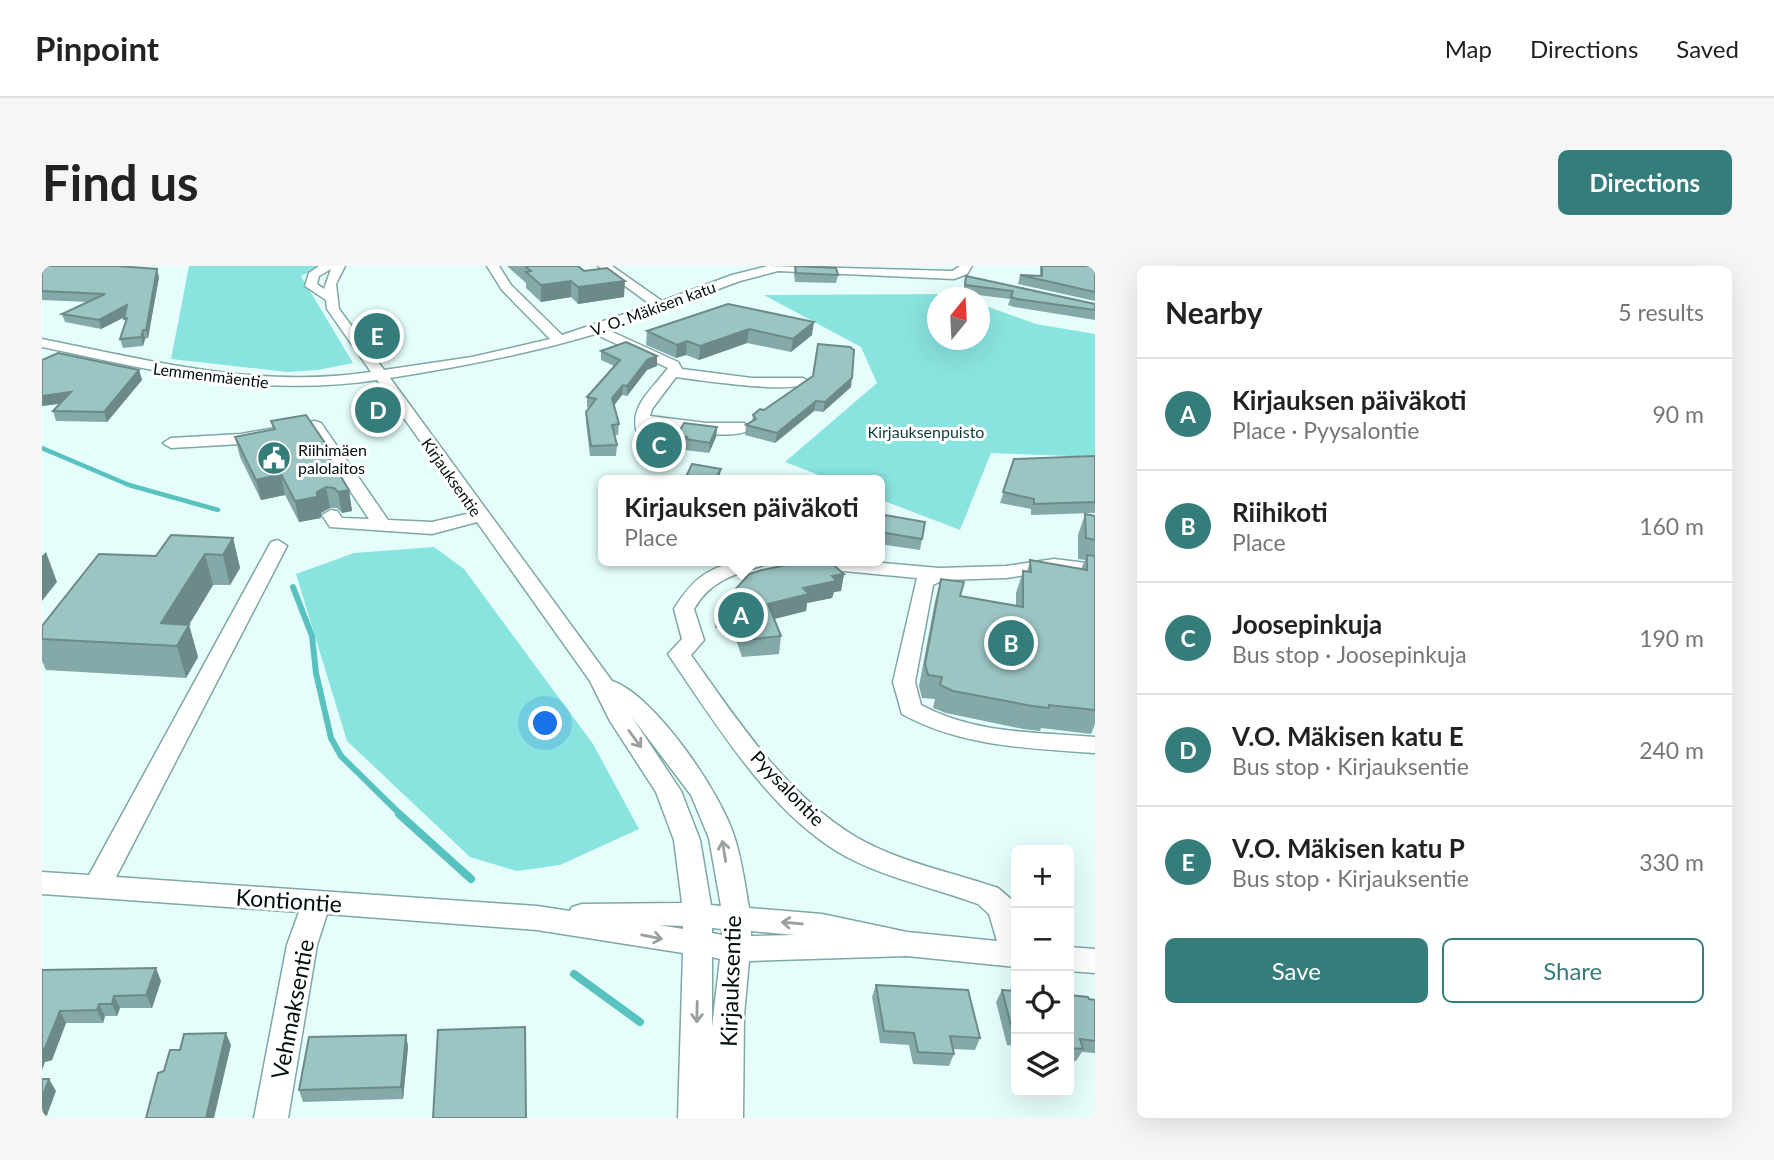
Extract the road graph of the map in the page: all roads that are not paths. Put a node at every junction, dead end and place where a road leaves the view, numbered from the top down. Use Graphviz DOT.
graph roads {
  1 [pos="329,266"];
  2 [pos="339,266"];
  3 [pos="493,266"];
  4 [pos="604,266"];
  5 [pos="966,266"];
  6 [pos="844,267"];
  7 [pos="954,275"];
  8 [pos="974,281"];
  9 [pos="330,297"];
  10 [pos="660,306"];
  11 [pos="596,329"];
  12 [pos="560,341"];
  13 [pos="42,343"];
  14 [pos="672,372"];
  15 [pos="382,377"];
  16 [pos="803,382"];
  17 [pos="641,420"];
  18 [pos="744,428"];
  19 [pos="171,443"];
  20 [pos="663,456"];
  21 [pos="331,515"];
  22 [pos="481,516"];
  23 [pos="383,526"];
  24 [pos="278,546"];
  25 [pos="739,566"];
  26 [pos="854,566"];
  27 [pos="1095,570"];
  28 [pos="939,574"];
  29 [pos="600,680"];
  30 [pos="1095,745"];
  31 [pos="42,883"];
  32 [pos="97,887"];
  33 [pos="317,902"];
  34 [pos="696,929"];
  35 [pos="736,934"];
  36 [pos="1011,938"];
  37 [pos="1011,954"];
  38 [pos="1074,959"];
  39 [pos="1095,961"];
  40 [pos="271,1118"];
  41 [pos="695,1118"];
  42 [pos="726,1118"];
  1 -- 9 [label="street, Kirjauksentie"];
  2 -- 9 [label="street"];
  3 -- 12 [label="street"];
  4 -- 10 [label="street"];
  5 -- 7 [label="street"];
  6 -- 7 [label="street, V. O. Mäkisen katu"];
  6 -- 10 [label="street, V. O. Mäkisen katu"];
  7 -- 8 [label="street, V. O. Mäkisen katu"];
  9 -- 15 [label="street, Kirjauksentie"];
  10 -- 11 [label="street, V. O. Mäkisen katu"];
  11 -- 12 [label="street, V. O. Mäkisen katu"];
  11 -- 14 [label="street"];
  12 -- 15 [label="street, V. O. Mäkisen katu"];
  13 -- 15 [label="street, Lemmenmäentie"];
  14 -- 16 [label="street"];
  14 -- 17 [label="street"];
  15 -- 22 [label="street, Kirjauksentie"];
  17 -- 18 [label="street"];
  17 -- 20 [label="street"];
  19 -- 23 [label="street"];
  21 -- 23 [label="street"];
  22 -- 23 [label="street"];
  22 -- 29 [label="street, Kirjauksentie"];
  24 -- 32 [label="street"];
  25 -- 36 [label="street, Pyysalontie"];
  26 -- 28 [label="street"];
  27 -- 28 [label="street"];
  28 -- 30 [label="street"];
  29 -- 34 [label="street, Kirjauksentie, one-way"];
  35 -- 29 [label="street, Kirjauksentie, one-way"];
  31 -- 32 [label="street, Kontiontie"];
  32 -- 33 [label="street, Kontiontie"];
  33 -- 34 [label="street, Kontiontie"];
  33 -- 40 [label="street, Vehmaksentie"];
  34 -- 35 [label="street, Kontiontie"];
  34 -- 41 [label="street, Kirjauksentie, one-way"];
  35 -- 37 [label="street, Kontiontie"];
  35 -- 42 [label="street, Kirjauksentie"];
  38 -- 39 [label="street"];
}
